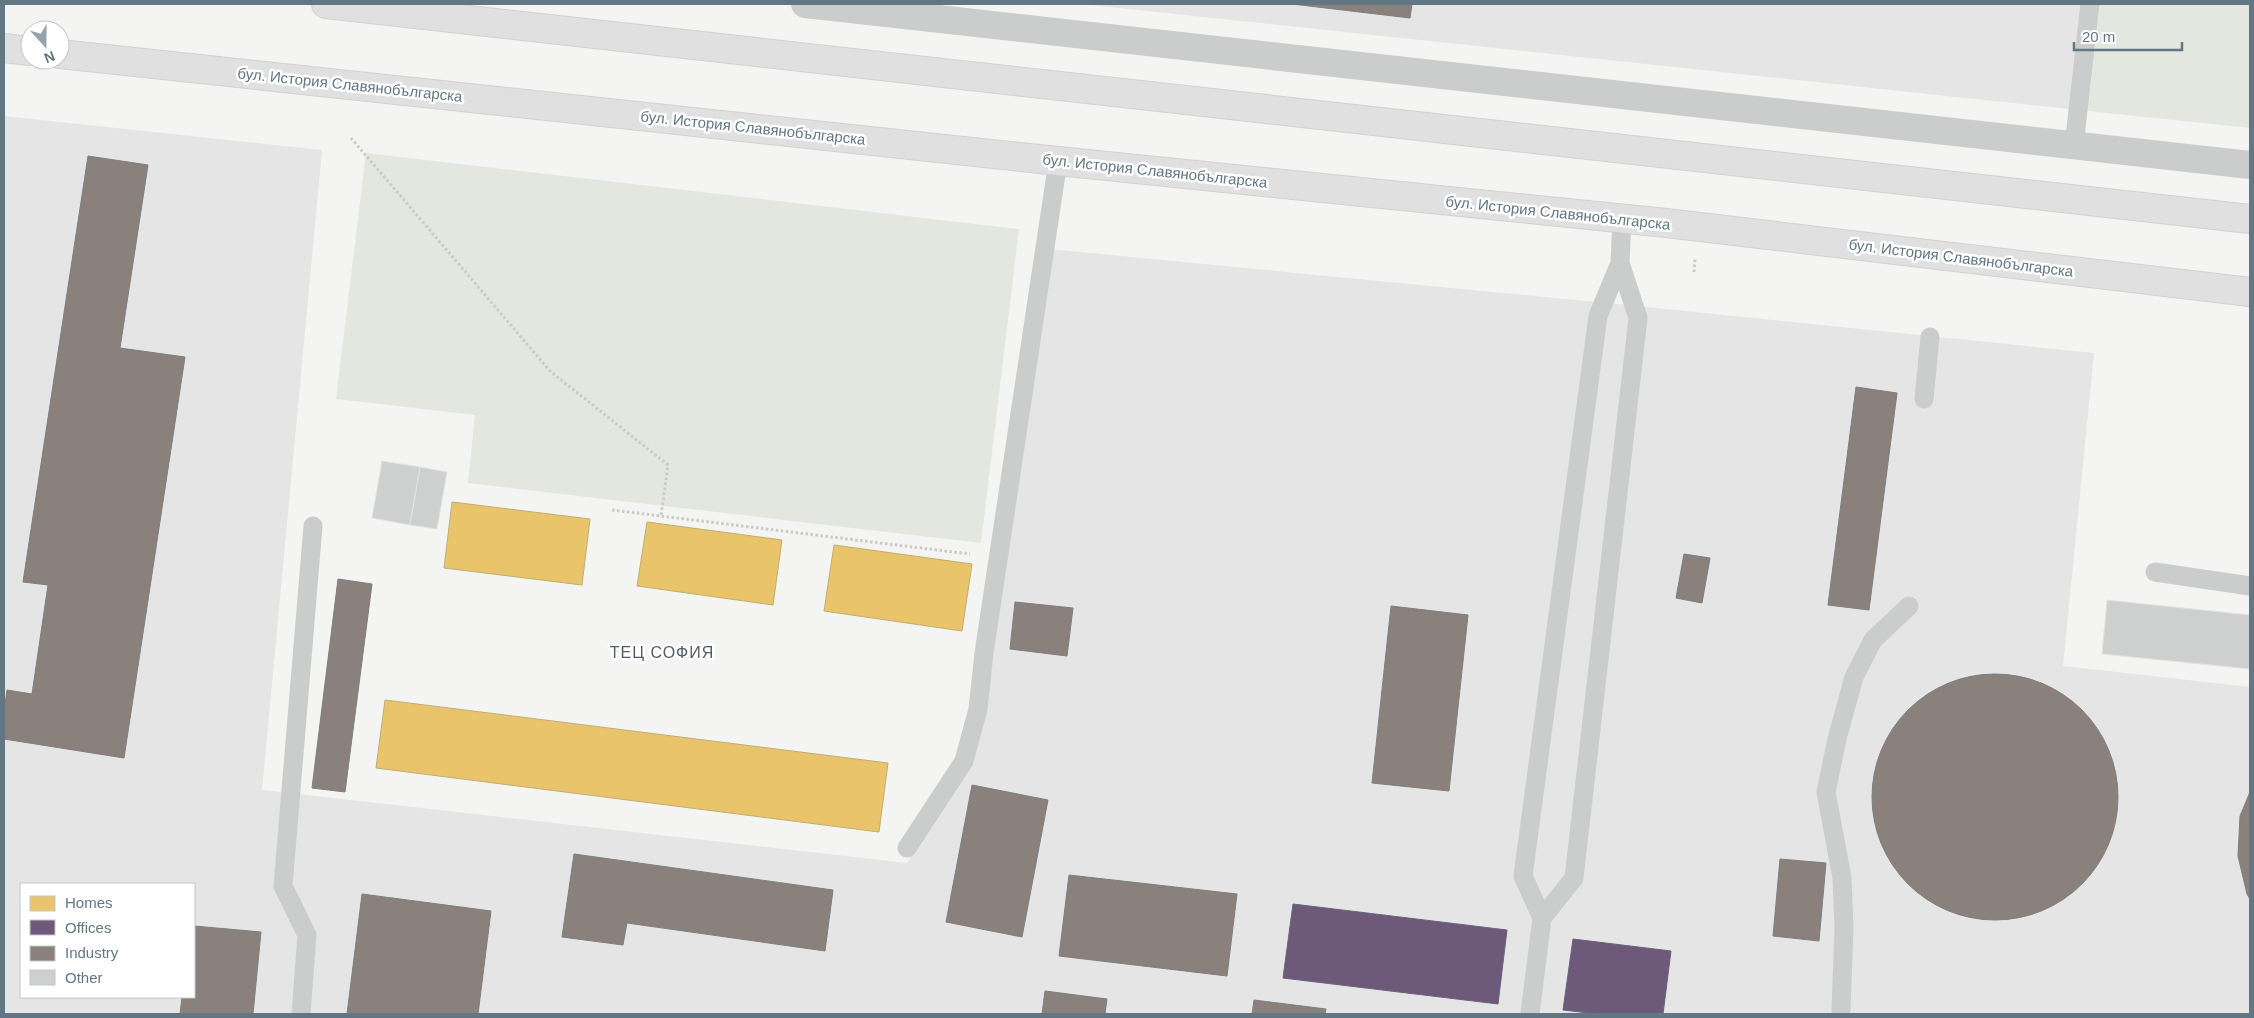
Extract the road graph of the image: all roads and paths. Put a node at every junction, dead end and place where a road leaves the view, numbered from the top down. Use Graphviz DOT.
graph roads {
  1 [pos="326,4"];
  2 [pos="806,4"];
  3 [pos="2090,4"];
  4 [pos="916,10"];
  5 [pos="4,48"];
  6 [pos="20,50"];
  7 [pos="70,55"];
  8 [pos="351,138"];
  9 [pos="2074,146"];
  10 [pos="1058,161"];
  11 [pos="2250,165"];
  12 [pos="1622,219"];
  13 [pos="2250,219"];
  14 [pos="1696,258"];
  15 [pos="1620,263"];
  16 [pos="1694,272"];
  17 [pos="2250,292"];
  18 [pos="1930,336"];
  19 [pos="1924,399"];
  20 [pos="612,510"];
  21 [pos="661,516"];
  22 [pos="313,526"];
  23 [pos="998,558"];
  24 [pos="2155,572"];
  25 [pos="2250,586"];
  26 [pos="1909,606"];
  27 [pos="907,848"];
  28 [pos="1542,918"];
  29 [pos="1841,1010"];
  30 [pos="302,1014"];
  31 [pos="1530,1014"];
  1 -- 13 [label="main road"];
  2 -- 4 [label="street"];
  3 -- 9 [label="lane"];
  4 -- 9 [label="street"];
  5 -- 6 [label="main road"];
  7 -- 10 [label="main road, бул. История Славянобългарска"];
  8 -- 21 [label="path"];
  9 -- 11 [label="street"];
  10 -- 12 [label="main road, бул. История Славянобългарска"];
  10 -- 23 [label="lane"];
  12 -- 15 [label="lane"];
  12 -- 17 [label="main road, бул. История Славянобългарска"];
  14 -- 16 [label="path"];
  15 -- 28 [label="lane"];
  15 -- 28 [label="lane"];
  18 -- 19 [label="lane"];
  20 -- 21 [label="path"];
  21 -- 23 [label="path"];
  22 -- 30 [label="lane"];
  23 -- 27 [label="lane"];
  24 -- 25 [label="lane"];
  26 -- 29 [label="lane"];
  28 -- 31 [label="lane"];
}
